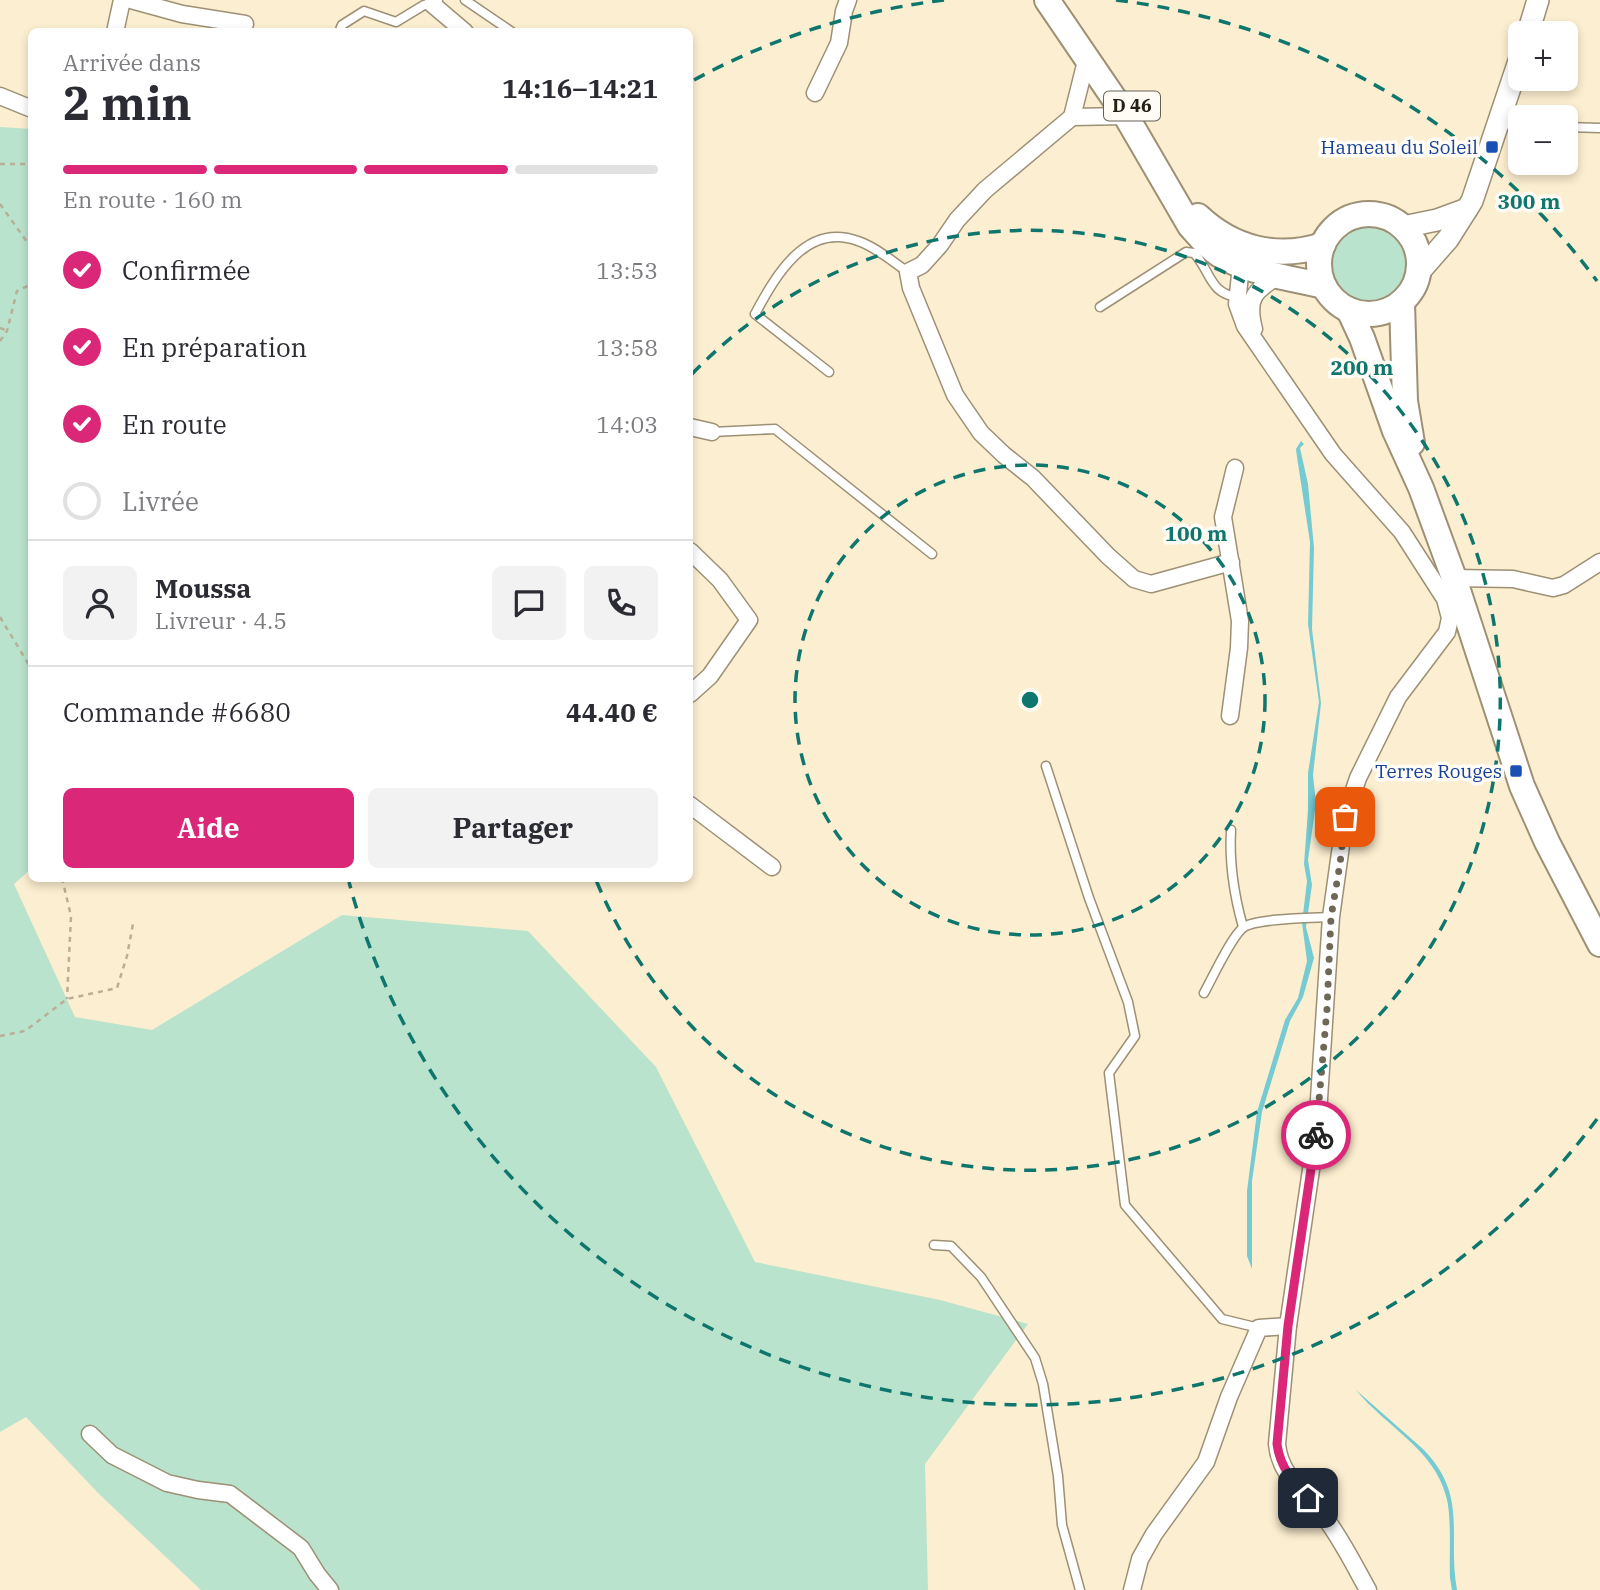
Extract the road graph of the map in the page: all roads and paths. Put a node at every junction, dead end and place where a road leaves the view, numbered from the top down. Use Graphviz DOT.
graph roads {
  1 [pos="122,0"];
  2 [pos="131,0"];
  3 [pos="465,0"];
  4 [pos="848,0"];
  5 [pos="1047,0"];
  6 [pos="1059,0"];
  7 [pos="1538,0"];
  8 [pos="433,2"];
  9 [pos="184,7"];
  10 [pos="1532,21"];
  11 [pos="245,24"];
  12 [pos="116,28"];
  13 [pos="340,28"];
  14 [pos="461,28"];
  15 [pos="506,28"];
  16 [pos="1087,57"];
  17 [pos="815,93"];
  18 [pos="0,96"];
  19 [pos="28,107"];
  20 [pos="1126,116"];
  21 [pos="1072,117"];
  22 [pos="1578,127"];
  23 [pos="1508,128"];
  24 [pos="1600,128"];
  25 [pos="0,164"];
  26 [pos="28,164"];
  27 [pos="0,204"];
  28 [pos="1466,209"];
  29 [pos="1404,227"];
  30 [pos="28,243"];
  31 [pos="1323,245"];
  32 [pos="1270,252"];
  33 [pos="1241,265"];
  34 [pos="908,272"];
  35 [pos="1419,272"];
  36 [pos="1280,275"];
  37 [pos="28,286"];
  38 [pos="1324,286"];
  39 [pos="1244,299"];
  40 [pos="1402,303"];
  41 [pos="1100,307"];
  42 [pos="1349,310"];
  43 [pos="0,328"];
  44 [pos="7,331"];
  45 [pos="0,341"];
  46 [pos="829,372"];
  47 [pos="693,428"];
  48 [pos="712,432"];
  49 [pos="1236,468"];
  50 [pos="1421,488"];
  51 [pos="693,554"];
  52 [pos="932,554"];
  53 [pos="1231,562"];
  54 [pos="1600,562"];
  55 [pos="1454,578"];
  56 [pos="0,617"];
  57 [pos="28,663"];
  58 [pos="693,691"];
  59 [pos="1230,716"];
  60 [pos="1046,766"];
  61 [pos="693,807"];
  62 [pos="1231,830"];
  63 [pos="772,867"];
  64 [pos="63,882"];
  65 [pos="1331,917"];
  66 [pos="133,924"];
  67 [pos="1243,927"];
  68 [pos="1596,928"];
  69 [pos="1204,993"];
  70 [pos="67,999"];
  71 [pos="0,1036"];
  72 [pos="934,1245"];
  73 [pos="1288,1326"];
  74 [pos="1259,1328"];
  75 [pos="90,1434"];
  76 [pos="330,1590"];
  77 [pos="1080,1590"];
  78 [pos="1132,1590"];
  79 [pos="1368,1590"];
  1 -- 12 [label="street"];
  2 -- 9 [label="street"];
  3 -- 15 [label="lane"];
  4 -- 17 [label="street"];
  5 -- 16 [label="main road, D 46"];
  6 -- 32 [label="main road, D 46"];
  7 -- 10 [label="main road"];
  8 -- 13 [label="lane"];
  8 -- 14 [label="street"];
  9 -- 11 [label="street"];
  16 -- 20 [label="main road, D 46"];
  16 -- 21 [label="street"];
  18 -- 19 [label="street"];
  20 -- 21 [label="street"];
  20 -- 33 [label="main road, D 46"];
  21 -- 34 [label="street"];
  22 -- 24 [label="lane"];
  23 -- 28 [label="main road"];
  25 -- 26 [label="path"];
  27 -- 30 [label="path"];
  28 -- 29 [label="main road"];
  28 -- 35 [label="main road"];
  29 -- 31 [label="main road"];
  29 -- 35 [label="main road"];
  31 -- 32 [label="main road, D 46"];
  31 -- 38 [label="main road"];
  32 -- 33 [label="street"];
  33 -- 36 [label="main road, D 46"];
  33 -- 39 [label="street"];
  34 -- 46 [label="lane"];
  34 -- 53 [label="street"];
  35 -- 40 [label="main road"];
  36 -- 38 [label="main road, D 46"];
  36 -- 39 [label="street"];
  37 -- 44 [label="path"];
  38 -- 42 [label="main road"];
  39 -- 41 [label="lane"];
  39 -- 65 [label="street"];
  40 -- 42 [label="main road"];
  40 -- 50 [label="main road"];
  42 -- 50 [label="main road"];
  43 -- 44 [label="path"];
  44 -- 45 [label="path"];
  47 -- 48 [label="street"];
  48 -- 52 [label="lane"];
  49 -- 53 [label="street"];
  50 -- 55 [label="main road"];
  51 -- 58 [label="street"];
  53 -- 59 [label="street"];
  54 -- 55 [label="street"];
  55 -- 68 [label="main road"];
  56 -- 57 [label="path"];
  60 -- 74 [label="lane"];
  61 -- 63 [label="street"];
  62 -- 67 [label="lane"];
  64 -- 70 [label="path"];
  65 -- 67 [label="lane"];
  65 -- 73 [label="street"];
  66 -- 70 [label="path"];
  67 -- 69 [label="lane"];
  70 -- 71 [label="path"];
  72 -- 77 [label="lane"];
  73 -- 74 [label="street"];
  73 -- 79 [label="street"];
  74 -- 78 [label="street"];
  75 -- 76 [label="street"];
}
